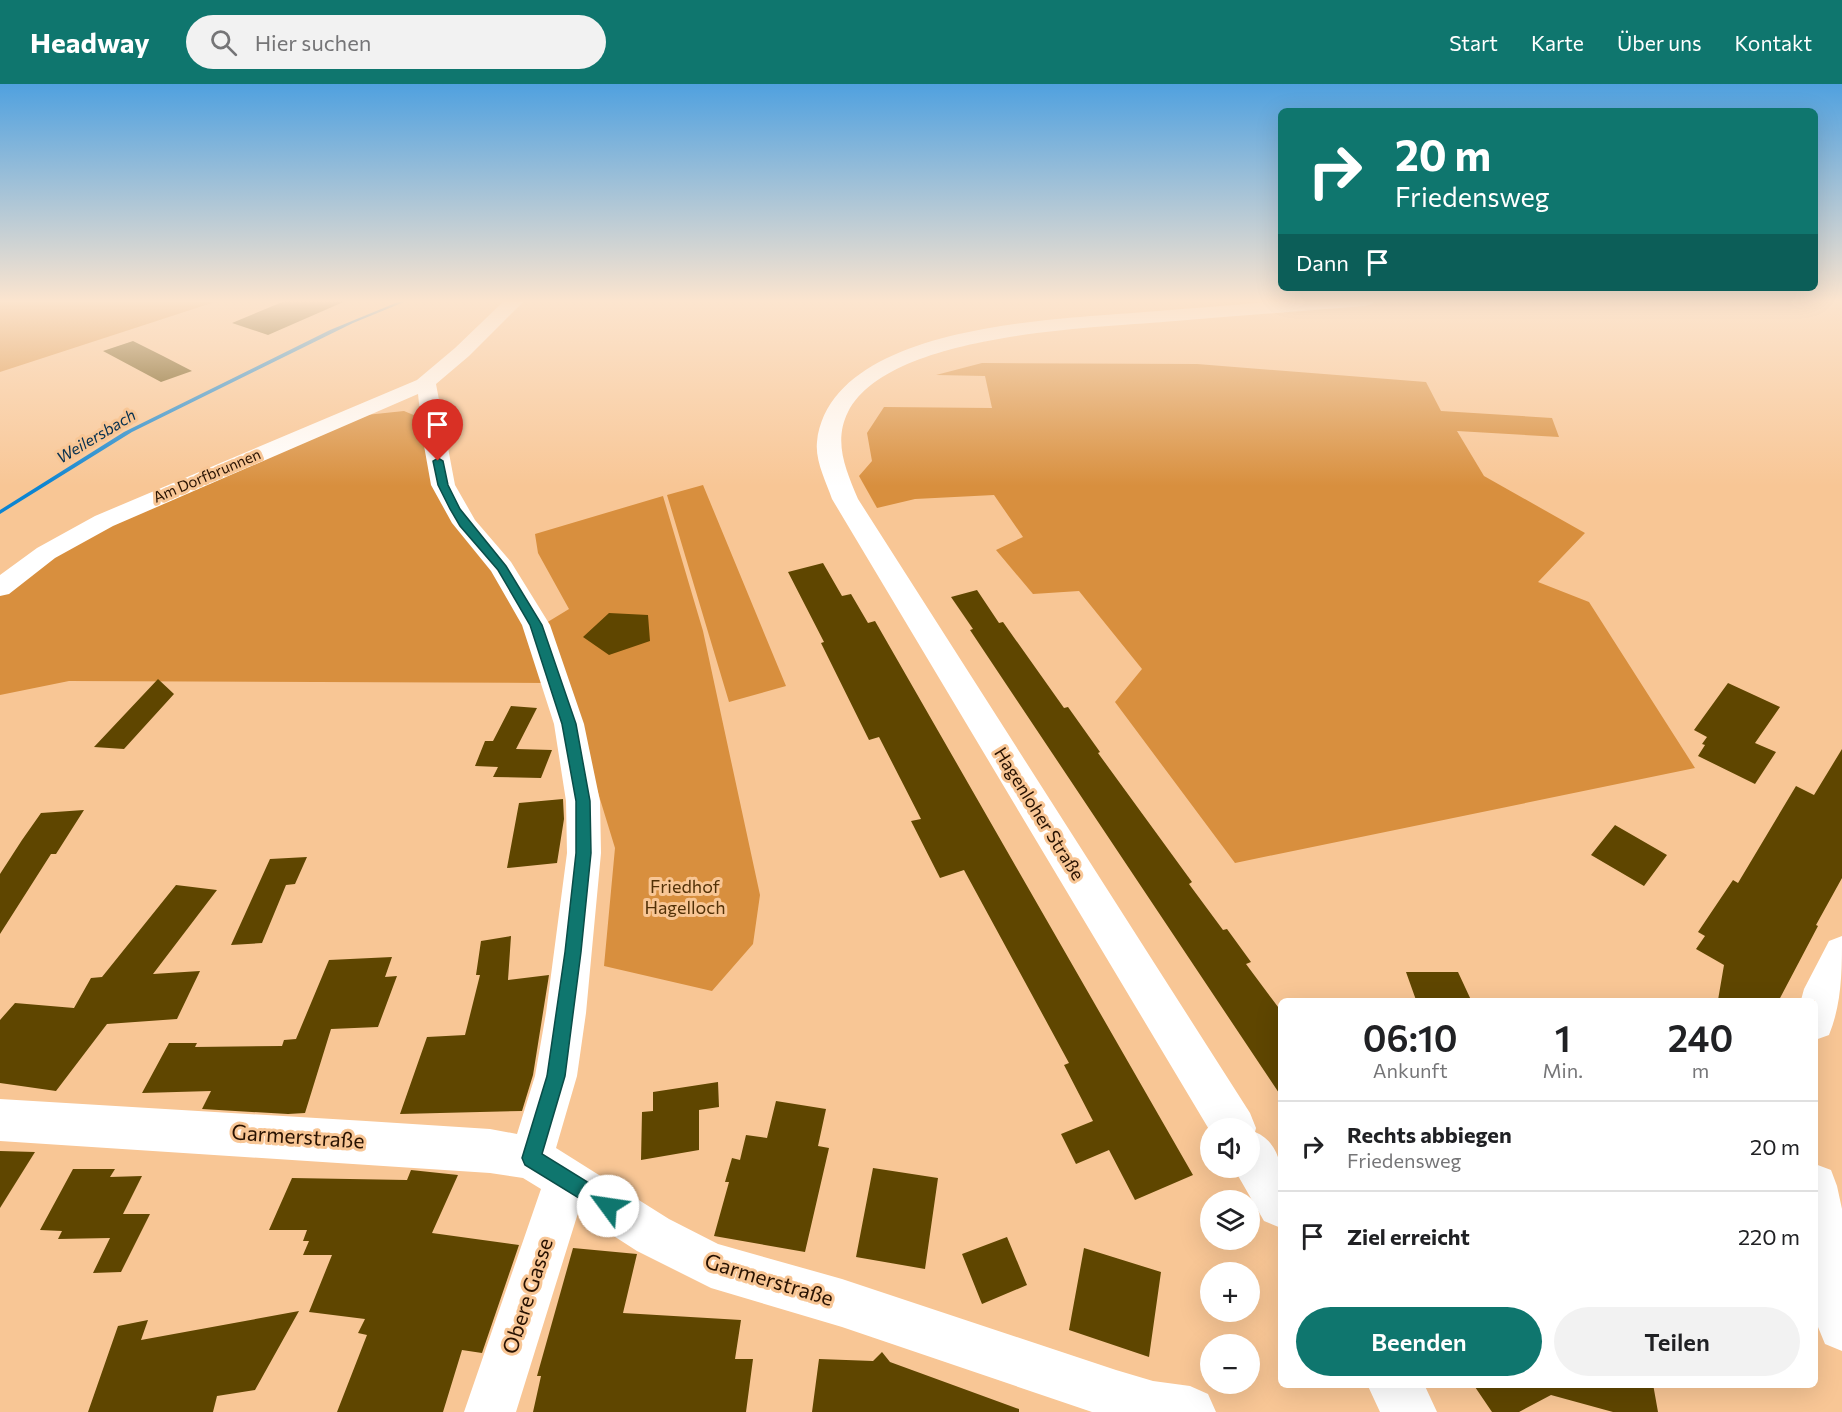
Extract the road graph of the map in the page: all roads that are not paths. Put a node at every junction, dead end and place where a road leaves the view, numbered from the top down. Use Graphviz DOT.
graph roads {
  1 [pos="452,362"];
  2 [pos="897,362"];
  3 [pos="427,397"];
  4 [pos="0,588"];
  5 [pos="1842,952"];
  6 [pos="1818,1010"];
  7 [pos="1228,1118"];
  8 [pos="0,1120"];
  9 [pos="549,1169"];
  10 [pos="1260,1169"];
  11 [pos="1278,1199"];
  12 [pos="1818,1202"];
  13 [pos="1842,1327"];
  14 [pos="1395,1388"];
  15 [pos="490,1412"];
  16 [pos="1190,1412"];
  17 [pos="1410,1412"];
  1 -- 3 [label="street, Am Dorfbrunnen"];
  2 -- 7 [label="street, Hagenloher Straße"];
  3 -- 4 [label="street, Am Dorfbrunnen"];
  3 -- 9 [label="street, Obere Gasse"];
  5 -- 6 [label="street"];
  8 -- 9 [label="street, Garmerstraße"];
  9 -- 15 [label="street, Obere Gasse"];
  9 -- 16 [label="street, Garmerstraße"];
  10 -- 11 [label="street"];
  12 -- 13 [label="street"];
  14 -- 17 [label="street"];
}
